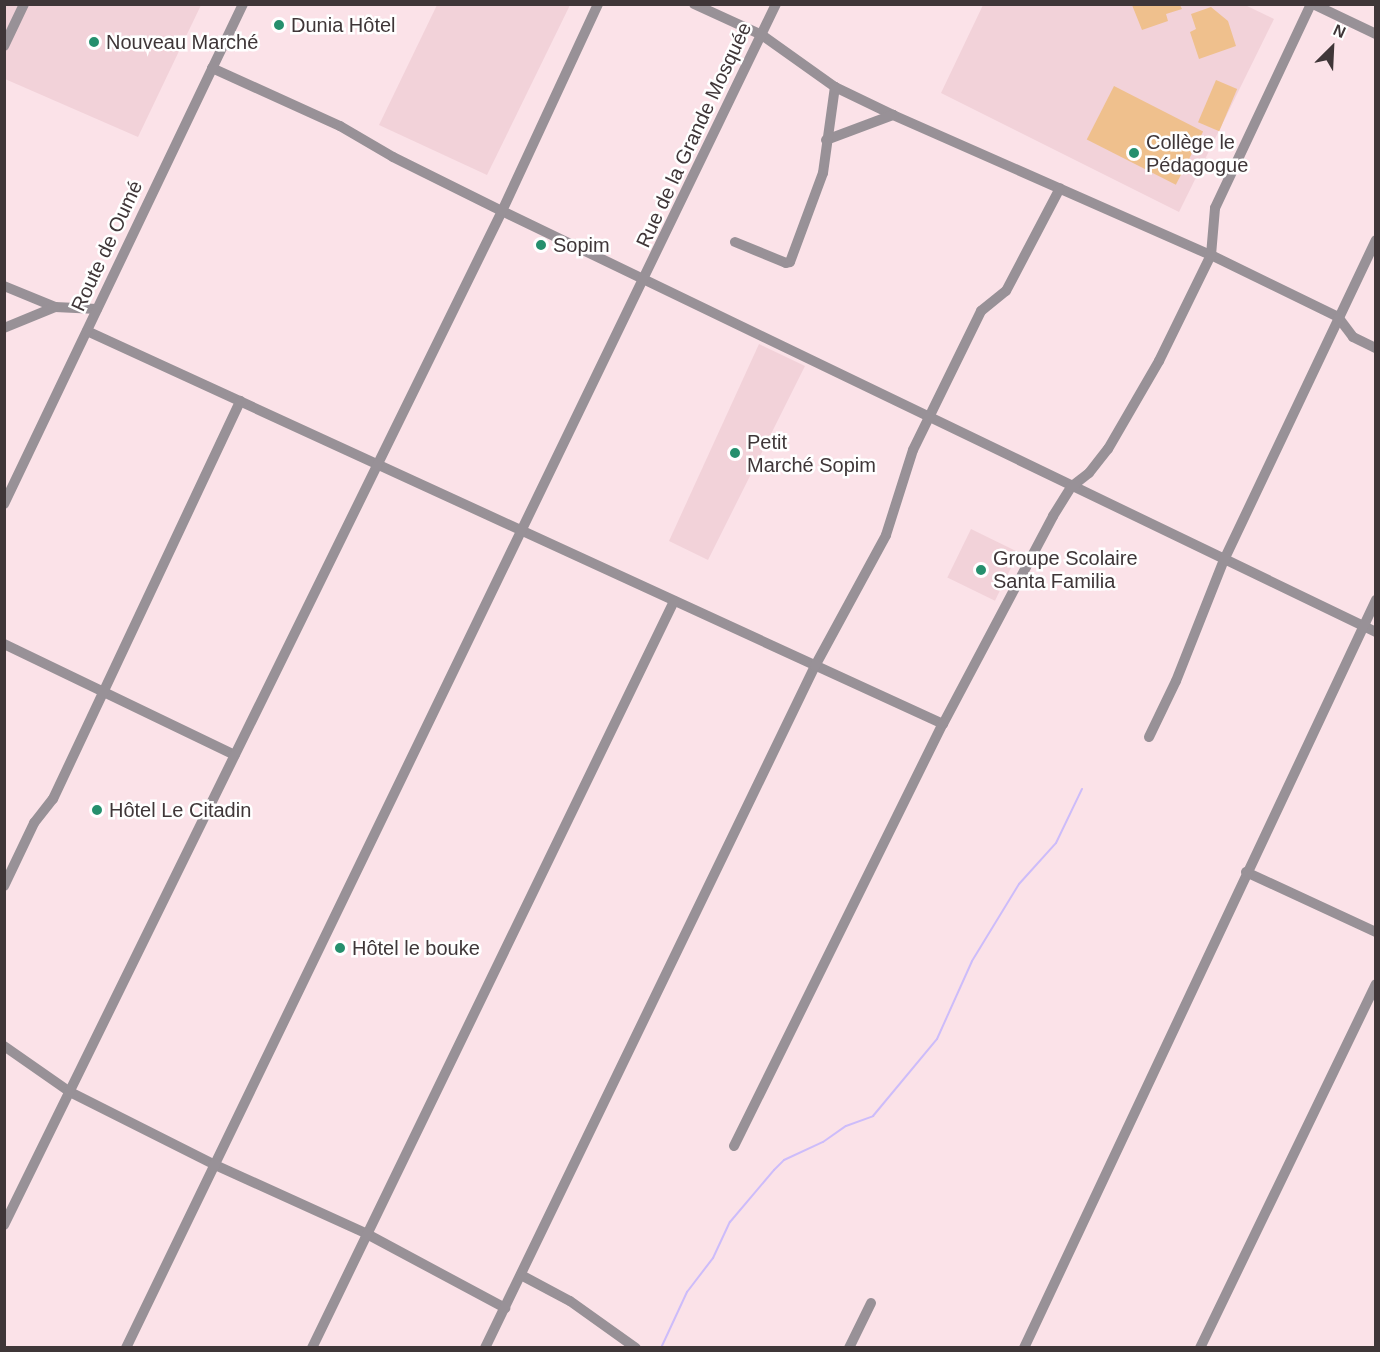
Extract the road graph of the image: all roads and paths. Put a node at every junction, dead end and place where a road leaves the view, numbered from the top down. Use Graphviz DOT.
graph roads {
  1 [pos="24,4"];
  2 [pos="243,4"];
  3 [pos="598,4"];
  4 [pos="694,4"];
  5 [pos="776,4"];
  6 [pos="1312,4"];
  7 [pos="1376,33"];
  8 [pos="762,35"];
  9 [pos="4,46"];
  10 [pos="213,68"];
  11 [pos="835,87"];
  12 [pos="893,115"];
  13 [pos="826,140"];
  14 [pos="1060,188"];
  15 [pos="502,211"];
  16 [pos="1376,240"];
  17 [pos="735,242"];
  18 [pos="1211,255"];
  19 [pos="645,280"];
  20 [pos="4,286"];
  21 [pos="55,307"];
  22 [pos="97,309"];
  23 [pos="1338,317"];
  24 [pos="4,328"];
  25 [pos="87,331"];
  26 [pos="1376,348"];
  27 [pos="240,401"];
  28 [pos="928,417"];
  29 [pos="378,464"];
  30 [pos="1071,487"];
  31 [pos="4,504"];
  32 [pos="522,531"];
  33 [pos="1224,560"];
  34 [pos="1376,600"];
  35 [pos="674,601"];
  36 [pos="1363,626"];
  37 [pos="1376,632"];
  38 [pos="4,644"];
  39 [pos="816,666"];
  40 [pos="103,692"];
  41 [pos="943,724"];
  42 [pos="1149,737"];
  43 [pos="235,755"];
  44 [pos="1246,872"];
  45 [pos="4,886"];
  46 [pos="1376,932"];
  47 [pos="1376,984"];
  48 [pos="4,1046"];
  49 [pos="69,1092"];
  50 [pos="734,1146"];
  51 [pos="213,1164"];
  52 [pos="4,1225"];
  53 [pos="367,1234"];
  54 [pos="521,1275"];
  55 [pos="871,1303"];
  56 [pos="505,1308"];
  57 [pos="126,1347"];
  58 [pos="312,1347"];
  59 [pos="485,1347"];
  60 [pos="636,1347"];
  61 [pos="849,1347"];
  62 [pos="1024,1347"];
  63 [pos="1200,1347"];
  1 -- 9 [label="street"];
  2 -- 10 [label="street, Route de Oumé"];
  3 -- 15 [label="street"];
  4 -- 8 [label="street"];
  5 -- 8 [label="street, Rue de la Grande Mosquée"];
  6 -- 7 [label="street"];
  6 -- 18 [label="street"];
  8 -- 11 [label="street"];
  8 -- 19 [label="street, Rue de la Grande Mosquée"];
  10 -- 15 [label="street"];
  10 -- 22 [label="street, Route de Oumé"];
  11 -- 12 [label="street"];
  11 -- 13 [label="street"];
  12 -- 13 [label="street"];
  12 -- 14 [label="street"];
  13 -- 17 [label="street"];
  14 -- 18 [label="street"];
  14 -- 28 [label="street"];
  15 -- 19 [label="street"];
  15 -- 29 [label="street"];
  16 -- 23 [label="street"];
  18 -- 23 [label="street"];
  18 -- 30 [label="street"];
  19 -- 28 [label="street"];
  19 -- 32 [label="street, Rue de la Grande Mosquée"];
  20 -- 21 [label="street"];
  21 -- 22 [label="street"];
  21 -- 24 [label="street"];
  22 -- 25 [label="street, Route de Oumé"];
  23 -- 26 [label="street"];
  23 -- 33 [label="street"];
  25 -- 27 [label="street"];
  25 -- 31 [label="street, Route de Oumé"];
  27 -- 29 [label="street"];
  27 -- 40 [label="street"];
  28 -- 30 [label="street"];
  28 -- 39 [label="street"];
  29 -- 32 [label="street"];
  29 -- 43 [label="street"];
  30 -- 33 [label="street"];
  30 -- 41 [label="street"];
  32 -- 35 [label="street"];
  32 -- 51 [label="street, Rue de la Grande Mosquée"];
  33 -- 36 [label="street"];
  33 -- 42 [label="street"];
  34 -- 36 [label="street"];
  35 -- 39 [label="street"];
  35 -- 53 [label="street"];
  36 -- 37 [label="street"];
  36 -- 44 [label="street"];
  38 -- 40 [label="street"];
  39 -- 41 [label="street"];
  39 -- 54 [label="street"];
  40 -- 43 [label="street"];
  40 -- 45 [label="street"];
  41 -- 50 [label="street"];
  43 -- 49 [label="street"];
  44 -- 46 [label="street"];
  44 -- 62 [label="street"];
  47 -- 63 [label="street"];
  48 -- 49 [label="street"];
  49 -- 51 [label="street"];
  49 -- 52 [label="street"];
  51 -- 53 [label="street"];
  51 -- 57 [label="street, Rue de la Grande Mosquée"];
  53 -- 56 [label="street"];
  53 -- 58 [label="street"];
  54 -- 56 [label="street"];
  54 -- 60 [label="street"];
  55 -- 61 [label="street"];
  56 -- 59 [label="street"];
}
